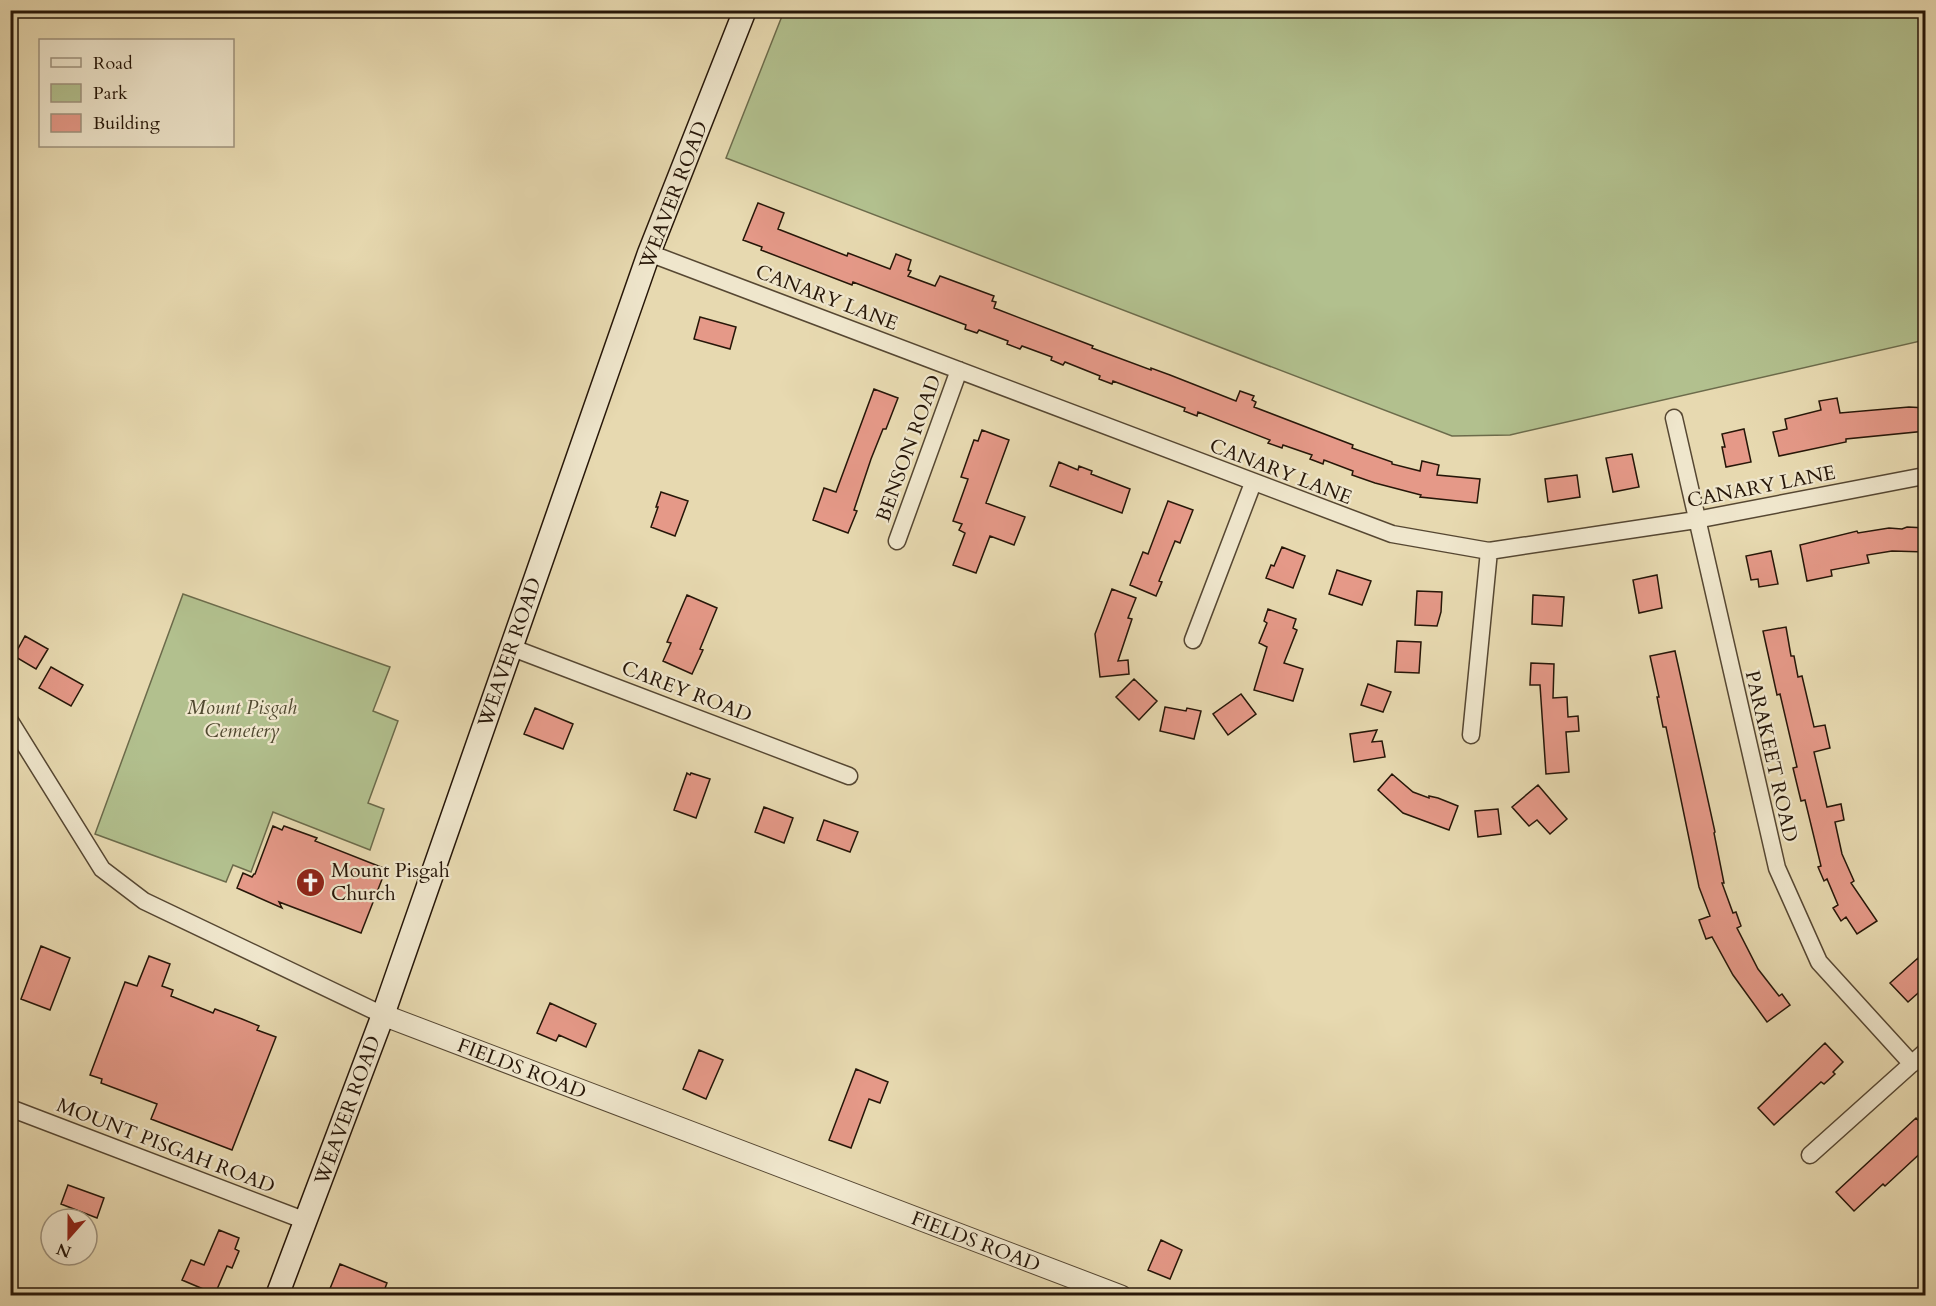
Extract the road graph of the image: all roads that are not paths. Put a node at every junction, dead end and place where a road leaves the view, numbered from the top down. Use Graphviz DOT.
graph roads {
  1 [pos="745,10"];
  2 [pos="649,253"];
  3 [pos="959,370"];
  4 [pos="1674,418"];
  5 [pos="1926,479"];
  6 [pos="1253,483"];
  7 [pos="1696,520"];
  8 [pos="897,540"];
  9 [pos="1489,551"];
  10 [pos="1193,640"];
  11 [pos="510,646"];
  12 [pos="10,721"];
  13 [pos="1471,735"];
  14 [pos="849,776"];
  15 [pos="383,1015"];
  16 [pos="1926,1051"];
  17 [pos="1912,1064"];
  18 [pos="10,1108"];
  19 [pos="1810,1155"];
  20 [pos="306,1221"];
  21 [pos="277,1296"];
  22 [pos="1120,1296"];
  1 -- 2 [label="main road, WEAVER ROAD"];
  2 -- 3 [label="street, CANARY LANE"];
  2 -- 11 [label="main road, WEAVER ROAD"];
  3 -- 6 [label="street, CANARY LANE"];
  3 -- 8 [label="street, BENSON ROAD"];
  4 -- 7 [label="street, PARAKEET ROAD"];
  5 -- 7 [label="street, CANARY LANE"];
  6 -- 9 [label="street, CANARY LANE"];
  6 -- 10 [label="street"];
  7 -- 9 [label="street, CANARY LANE"];
  7 -- 17 [label="street, PARAKEET ROAD"];
  9 -- 13 [label="street"];
  11 -- 14 [label="street, CAREY ROAD"];
  11 -- 15 [label="main road, WEAVER ROAD"];
  12 -- 15 [label="street, FIELDS ROAD"];
  15 -- 20 [label="main road, WEAVER ROAD"];
  15 -- 22 [label="street, FIELDS ROAD"];
  16 -- 17 [label="street"];
  17 -- 19 [label="street"];
  18 -- 20 [label="street, MOUNT PISGAH ROAD"];
  20 -- 21 [label="main road, WEAVER ROAD"];
}
